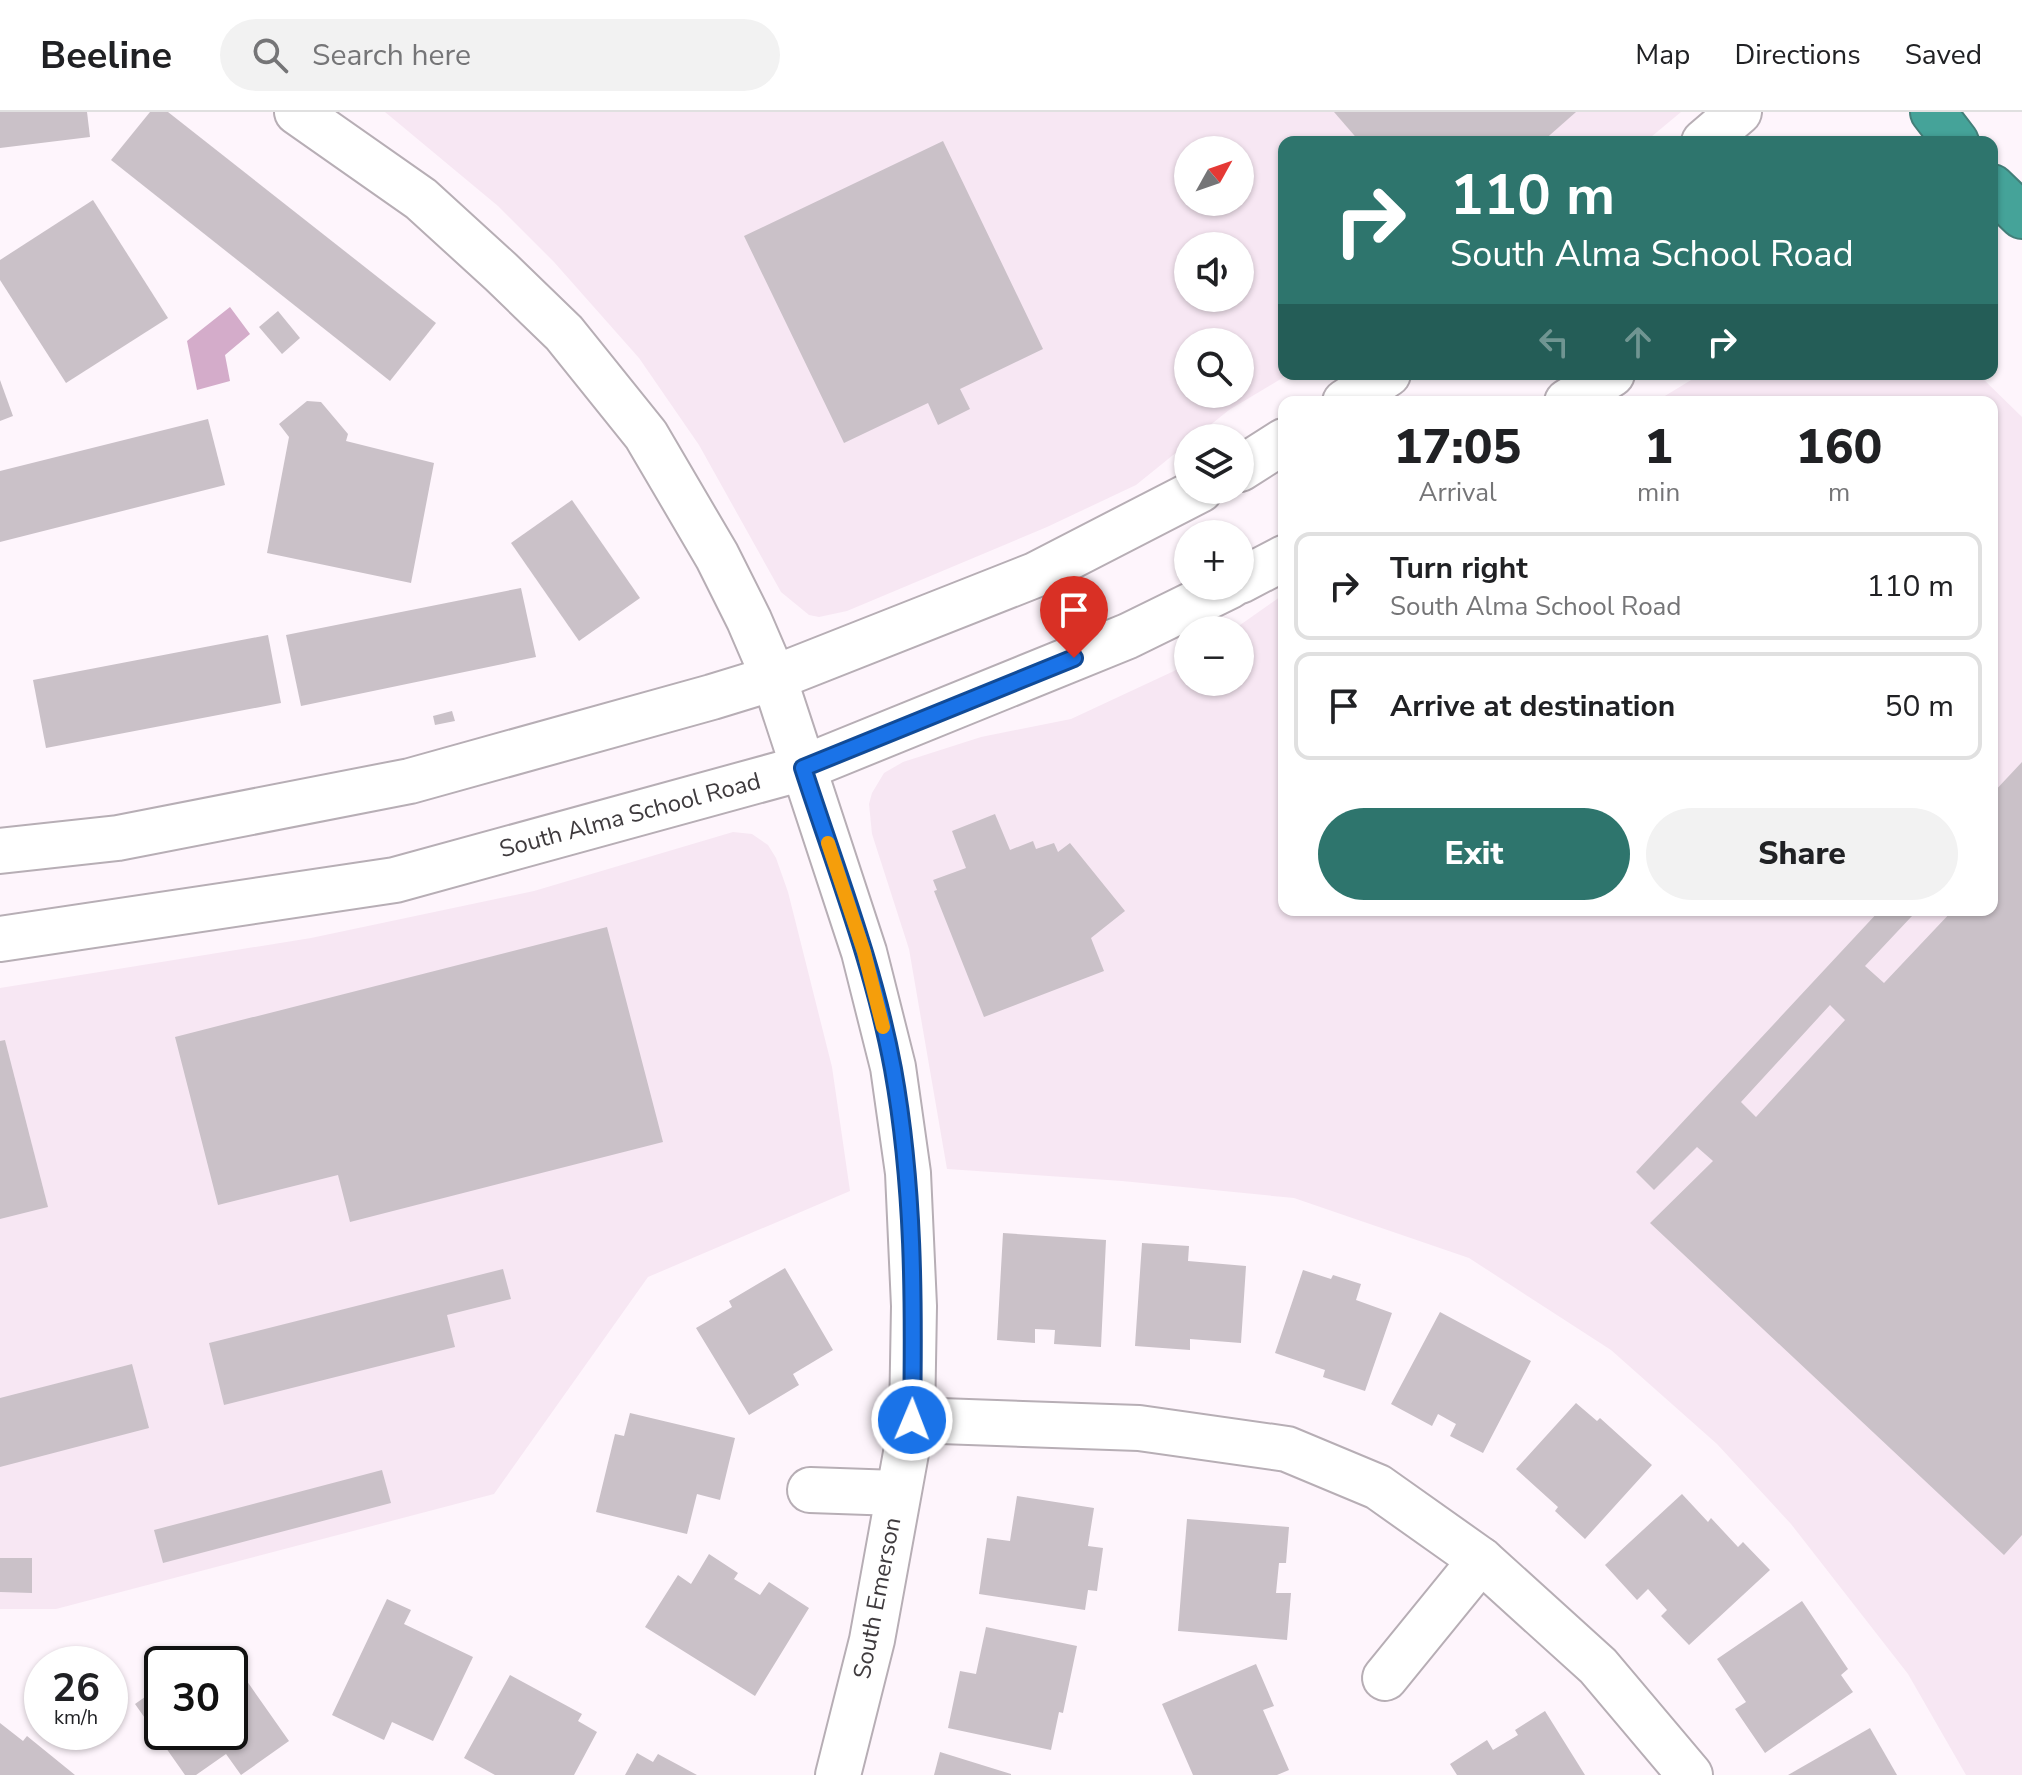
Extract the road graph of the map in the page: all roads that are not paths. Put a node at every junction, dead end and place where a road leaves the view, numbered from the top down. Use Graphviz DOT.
graph roads {
  1 [pos="297,112"];
  2 [pos="1739,112"];
  3 [pos="1711,136"];
  4 [pos="1998,193"];
  5 [pos="2022,216"];
  6 [pos="1379,380"];
  7 [pos="1602,380"];
  8 [pos="1354,396"];
  9 [pos="1577,396"];
  10 [pos="1278,445"];
  11 [pos="1254,460"];
  12 [pos="1174,503"];
  13 [pos="1278,561"];
  14 [pos="1254,574"];
  15 [pos="1201,600"];
  16 [pos="774,678"];
  17 [pos="803,768"];
  18 [pos="0,851"];
  19 [pos="0,939"];
  20 [pos="912,1420"];
  21 [pos="810,1490"];
  22 [pos="897,1493"];
  23 [pos="1481,1560"];
  24 [pos="1385,1678"];
  25 [pos="838,1775"];
  26 [pos="1690,1775"];
  1 -- 16 [label="street, South Emerson"];
  2 -- 3 [label="street"];
  4 -- 5 [label="highway"];
  6 -- 8 [label="street"];
  7 -- 9 [label="street"];
  10 -- 11 [label="street"];
  12 -- 16 [label="street"];
  13 -- 14 [label="street"];
  15 -- 17 [label="street, South Alma School Road"];
  16 -- 17 [label="street, South Emerson"];
  16 -- 18 [label="street"];
  17 -- 19 [label="street, South Alma School Road"];
  17 -- 20 [label="street, South Emerson"];
  20 -- 22 [label="street, South Emerson"];
  20 -- 23 [label="street"];
  21 -- 22 [label="street"];
  22 -- 25 [label="street, South Emerson"];
  23 -- 24 [label="street"];
  23 -- 26 [label="street"];
}
